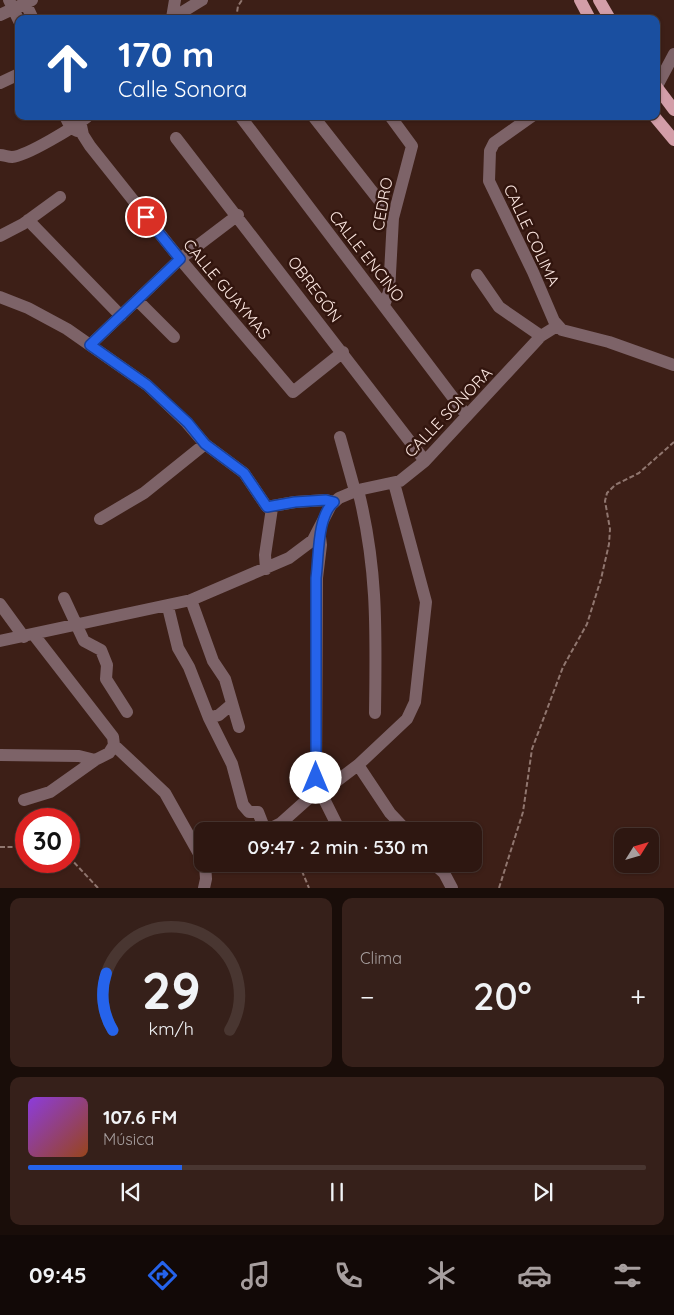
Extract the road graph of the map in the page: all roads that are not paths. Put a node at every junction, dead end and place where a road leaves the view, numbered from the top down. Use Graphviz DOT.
graph roads {
  1 [pos="176,0"];
  2 [pos="202,0"];
  3 [pos="580,0"];
  4 [pos="599,0"];
  5 [pos="27,1"];
  6 [pos="14,10"];
  7 [pos="0,14"];
  8 [pos="32,15"];
  9 [pos="172,15"];
  10 [pos="176,15"];
  11 [pos="588,15"];
  12 [pos="608,15"];
  13 [pos="674,54"];
  14 [pos="15,76"];
  15 [pos="660,79"];
  16 [pos="0,82"];
  17 [pos="660,91"];
  18 [pos="674,110"];
  19 [pos="77,120"];
  20 [pos="243,120"];
  21 [pos="317,120"];
  22 [pos="393,120"];
  23 [pos="526,120"];
  24 [pos="657,120"];
  25 [pos="176,138"];
  26 [pos="674,140"];
  27 [pos="0,155"];
  28 [pos="60,197"];
  29 [pos="238,215"];
  30 [pos="393,218"];
  31 [pos="28,220"];
  32 [pos="0,236"];
  33 [pos="180,259"];
  34 [pos="477,275"];
  35 [pos="0,297"];
  36 [pos="137,300"];
  37 [pos="384,305"];
  38 [pos="120,316"];
  39 [pos="557,326"];
  40 [pos="541,336"];
  41 [pos="174,337"];
  42 [pos="90,345"];
  43 [pos="343,352"];
  44 [pos="674,365"];
  45 [pos="467,416"];
  46 [pos="340,437"];
  47 [pos="205,444"];
  48 [pos="425,461"];
  49 [pos="394,483"];
  50 [pos="357,491"];
  51 [pos="334,502"];
  52 [pos="270,507"];
  53 [pos="100,519"];
  54 [pos="319,529"];
  55 [pos="266,569"];
  56 [pos="64,598"];
  57 [pos="191,600"];
  58 [pos="0,604"];
  59 [pos="168,606"];
  60 [pos="77,625"];
  61 [pos="29,636"];
  62 [pos="0,641"];
  63 [pos="232,704"];
  64 [pos="128,712"];
  65 [pos="375,713"];
  66 [pos="210,718"];
  67 [pos="239,727"];
  68 [pos="114,746"];
  69 [pos="0,754"];
  70 [pos="95,760"];
  71 [pos="358,765"];
  72 [pos="319,789"];
  73 [pos="24,800"];
  74 [pos="262,822"];
  75 [pos="281,822"];
  76 [pos="336,822"];
  77 [pos="399,822"];
  78 [pos="194,844"];
  79 [pos="205,872"];
  80 [pos="443,872"];
  81 [pos="204,888"];
  82 [pos="452,888"];
  1 -- 9 [label="street"];
  2 -- 10 [label="street"];
  3 -- 11 [label="main road"];
  4 -- 12 [label="main road"];
  5 -- 6 [label="street"];
  5 -- 8 [label="street"];
  6 -- 7 [label="street"];
  13 -- 15 [label="street"];
  14 -- 16 [label="street"];
  17 -- 18 [label="main road"];
  19 -- 27 [label="street"];
  19 -- 33 [label="street, CALLE GUAYMAS"];
  20 -- 37 [label="street, CALLE ENCINO"];
  21 -- 30 [label="street"];
  22 -- 30 [label="street, CEDRO"];
  23 -- 39 [label="street, CALLE COLIMA"];
  24 -- 26 [label="main road"];
  25 -- 29 [label="street, OBREGÓN"];
  28 -- 31 [label="street"];
  29 -- 33 [label="street"];
  29 -- 43 [label="street, OBREGÓN"];
  30 -- 37 [label="street, CEDRO"];
  31 -- 32 [label="street"];
  31 -- 38 [label="street"];
  33 -- 36 [label="street"];
  33 -- 43 [label="street, CALLE GUAYMAS"];
  34 -- 40 [label="street"];
  35 -- 42 [label="street"];
  36 -- 38 [label="street"];
  36 -- 41 [label="street"];
  37 -- 45 [label="street, CALLE ENCINO"];
  38 -- 42 [label="street"];
  39 -- 40 [label="street, CALLE SONORA"];
  39 -- 44 [label="street"];
  40 -- 45 [label="street, CALLE SONORA"];
  42 -- 47 [label="street"];
  43 -- 48 [label="street, OBREGÓN"];
  45 -- 48 [label="street, CALLE SONORA"];
  46 -- 50 [label="street"];
  47 -- 52 [label="street"];
  47 -- 53 [label="street"];
  48 -- 49 [label="street, CALLE SONORA"];
  49 -- 50 [label="street, CALLE SONORA"];
  49 -- 71 [label="street"];
  50 -- 51 [label="street, CALLE SONORA"];
  50 -- 65 [label="street"];
  51 -- 52 [label="street"];
  51 -- 54 [label="street"];
  52 -- 55 [label="street"];
  54 -- 55 [label="street"];
  54 -- 72 [label="street"];
  55 -- 57 [label="street"];
  56 -- 60 [label="street"];
  57 -- 59 [label="street"];
  57 -- 63 [label="street"];
  58 -- 61 [label="street"];
  59 -- 60 [label="street"];
  59 -- 66 [label="street"];
  60 -- 61 [label="street"];
  60 -- 64 [label="street"];
  61 -- 62 [label="street"];
  61 -- 68 [label="street"];
  63 -- 66 [label="street"];
  63 -- 67 [label="street"];
  66 -- 74 [label="street"];
  68 -- 70 [label="street"];
  68 -- 78 [label="street"];
  69 -- 70 [label="street"];
  70 -- 73 [label="street"];
  71 -- 72 [label="street"];
  71 -- 77 [label="street"];
  72 -- 75 [label="street"];
  72 -- 76 [label="street"];
  79 -- 81 [label="street"];
  80 -- 82 [label="street"];
}
